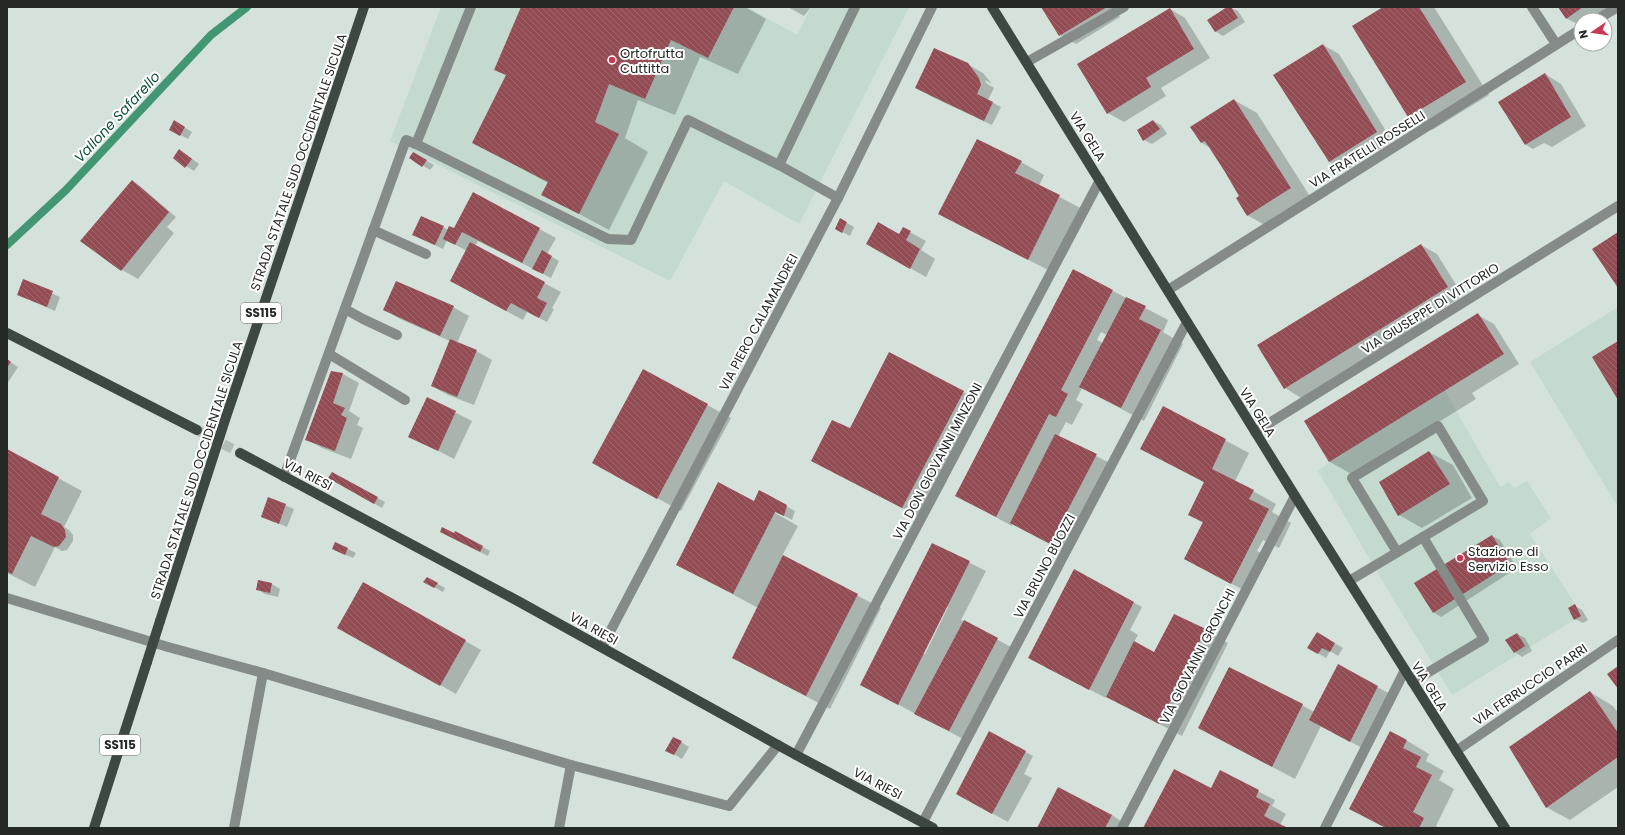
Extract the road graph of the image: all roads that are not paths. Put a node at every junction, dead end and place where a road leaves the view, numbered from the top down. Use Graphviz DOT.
graph roads {
  1 [pos="364,7"];
  2 [pos="471,7"];
  3 [pos="855,7"];
  4 [pos="932,7"];
  5 [pos="992,7"];
  6 [pos="1124,7"];
  7 [pos="1532,7"];
  8 [pos="1573,34"];
  9 [pos="1556,44"];
  10 [pos="1027,62"];
  11 [pos="416,144"];
  12 [pos="779,165"];
  13 [pos="1100,180"];
  14 [pos="838,198"];
  15 [pos="1618,206"];
  16 [pos="373,230"];
  17 [pos="426,254"];
  18 [pos="1168,290"];
  19 [pos="345,308"];
  20 [pos="1187,322"];
  21 [pos="7,333"];
  22 [pos="397,335"];
  23 [pos="329,354"];
  24 [pos="405,400"];
  25 [pos="197,430"];
  26 [pos="1255,432"];
  27 [pos="240,453"];
  28 [pos="284,477"];
  29 [pos="1295,496"];
  30 [pos="1423,537"];
  31 [pos="1397,552"];
  32 [pos="1349,581"];
  33 [pos="7,598"];
  34 [pos="1618,640"];
  35 [pos="602,647"];
  36 [pos="1405,670"];
  37 [pos="262,673"];
  38 [pos="1412,682"];
  39 [pos="778,744"];
  40 [pos="1456,751"];
  41 [pos="796,755"];
  42 [pos="572,765"];
  43 [pos="923,822"];
  44 [pos="94,828"];
  45 [pos="234,828"];
  46 [pos="559,828"];
  47 [pos="933,828"];
  48 [pos="1122,828"];
  49 [pos="1325,828"];
  50 [pos="1505,828"];
  1 -- 44 [label="main road, STRADA STATALE SUD OCCIDENTALE SICULA / SS115, bridge"];
  2 -- 11 [label="street"];
  3 -- 12 [label="street"];
  4 -- 14 [label="street, VIA PIERO CALAMANDREI"];
  5 -- 10 [label="main road, VIA GELA"];
  6 -- 10 [label="street"];
  7 -- 9 [label="street"];
  8 -- 9 [label="street, VIA FRATELLI ROSSELLI"];
  9 -- 18 [label="street, VIA FRATELLI ROSSELLI"];
  10 -- 13 [label="main road, VIA GELA"];
  11 -- 12 [label="street"];
  11 -- 16 [label="street"];
  12 -- 14 [label="street"];
  13 -- 18 [label="main road, VIA GELA"];
  13 -- 41 [label="street, VIA DON GIOVANNI MINZONI"];
  14 -- 35 [label="street, VIA PIERO CALAMANDREI"];
  15 -- 26 [label="street, VIA GIUSEPPE DI VITTORIO"];
  16 -- 17 [label="street"];
  16 -- 19 [label="street"];
  18 -- 20 [label="main road, VIA GELA"];
  19 -- 22 [label="street"];
  19 -- 23 [label="street"];
  20 -- 26 [label="main road, VIA GELA"];
  20 -- 43 [label="street, VIA BRUNO BUOZZI"];
  21 -- 25 [label="main road"];
  23 -- 24 [label="street"];
  23 -- 28 [label="street"];
  26 -- 29 [label="main road, VIA GELA"];
  27 -- 28 [label="main road, VIA RIESI"];
  28 -- 35 [label="main road, VIA RIESI"];
  29 -- 32 [label="main road, VIA GELA"];
  29 -- 48 [label="street, VIA GIOVANNI GRONCHI"];
  30 -- 31 [label="street"];
  30 -- 31 [label="street"];
  30 -- 38 [label="street"];
  31 -- 32 [label="street"];
  32 -- 36 [label="main road, VIA GELA"];
  33 -- 37 [label="street"];
  34 -- 40 [label="street, VIA FERRUCCIO PARRI"];
  35 -- 39 [label="main road, VIA RIESI"];
  36 -- 38 [label="main road, VIA GELA"];
  36 -- 49 [label="street"];
  37 -- 42 [label="street"];
  37 -- 45 [label="street"];
  38 -- 40 [label="main road, VIA GELA"];
  39 -- 41 [label="main road, VIA RIESI"];
  39 -- 42 [label="street"];
  40 -- 50 [label="main road, VIA GELA"];
  41 -- 43 [label="main road, VIA RIESI"];
  42 -- 46 [label="street"];
  43 -- 47 [label="main road, VIA RIESI"];
}
